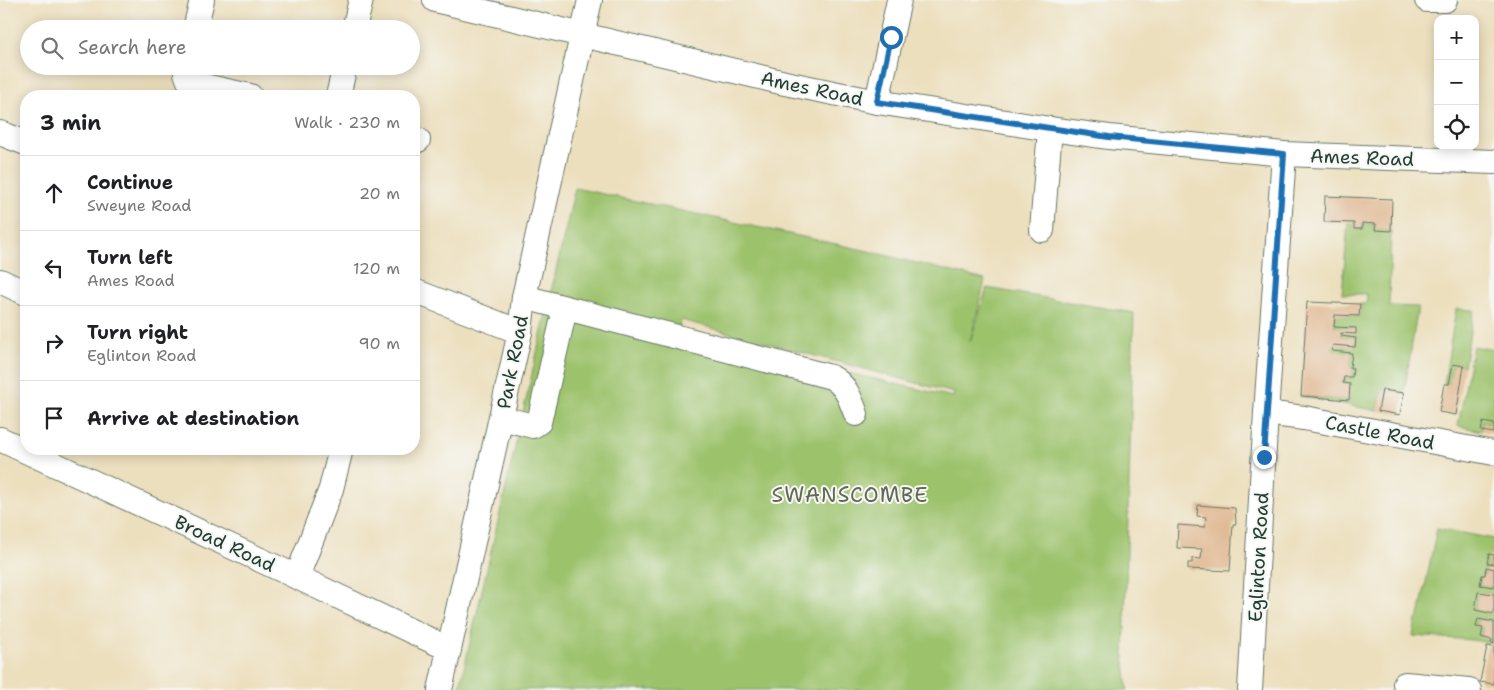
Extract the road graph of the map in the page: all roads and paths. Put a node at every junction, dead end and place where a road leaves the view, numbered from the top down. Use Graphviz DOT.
graph roads {
  1 [pos="202,0"];
  2 [pos="361,0"];
  3 [pos="435,0"];
  4 [pos="590,0"];
  5 [pos="899,0"];
  6 [pos="1427,0"];
  7 [pos="1445,0"];
  8 [pos="198,20"];
  9 [pos="356,20"];
  10 [pos="583,35"];
  11 [pos="187,75"];
  12 [pos="343,75"];
  13 [pos="222,90"];
  14 [pos="339,90"];
  15 [pos="877,102"];
  16 [pos="1050,129"];
  17 [pos="0,133"];
  18 [pos="20,141"];
  19 [pos="1284,154"];
  20 [pos="1494,162"];
  21 [pos="1042,230"];
  22 [pos="0,282"];
  23 [pos="20,290"];
  24 [pos="420,293"];
  25 [pos="524,297"];
  26 [pos="565,309"];
  27 [pos="520,332"];
  28 [pos="1266,413"];
  29 [pos="856,414"];
  30 [pos="501,418"];
  31 [pos="0,439"];
  32 [pos="20,448"];
  33 [pos="1494,453"];
  34 [pos="34,455"];
  35 [pos="340,455"];
  36 [pos="297,577"];
  37 [pos="449,649"];
  38 [pos="1405,684"];
  39 [pos="440,690"];
  40 [pos="1250,690"];
  41 [pos="1468,690"];
  1 -- 8 [label="street"];
  2 -- 9 [label="street"];
  3 -- 10 [label="street, Ames Road"];
  4 -- 10 [label="street, Park Road"];
  5 -- 15 [label="street"];
  6 -- 7 [label="street"];
  10 -- 15 [label="street, Ames Road"];
  10 -- 25 [label="street, Park Road"];
  11 -- 13 [label="street"];
  12 -- 14 [label="street"];
  15 -- 16 [label="street, Ames Road"];
  16 -- 19 [label="street, Ames Road"];
  16 -- 21 [label="street"];
  17 -- 18 [label="street"];
  19 -- 20 [label="street, Ames Road"];
  19 -- 28 [label="street, Eglinton Road"];
  22 -- 23 [label="street"];
  24 -- 27 [label="street"];
  25 -- 26 [label="street"];
  25 -- 27 [label="street, Park Road"];
  26 -- 29 [label="street"];
  26 -- 30 [label="street"];
  27 -- 30 [label="street, Park Road"];
  28 -- 33 [label="street, Castle Road"];
  28 -- 40 [label="street, Eglinton Road"];
  30 -- 37 [label="street, Park Road"];
  31 -- 32 [label="street, Broad Road"];
  34 -- 36 [label="street, Broad Road"];
  35 -- 36 [label="street"];
  36 -- 37 [label="street, Broad Road"];
  37 -- 39 [label="street, Park Road"];
  38 -- 41 [label="street"];
}
